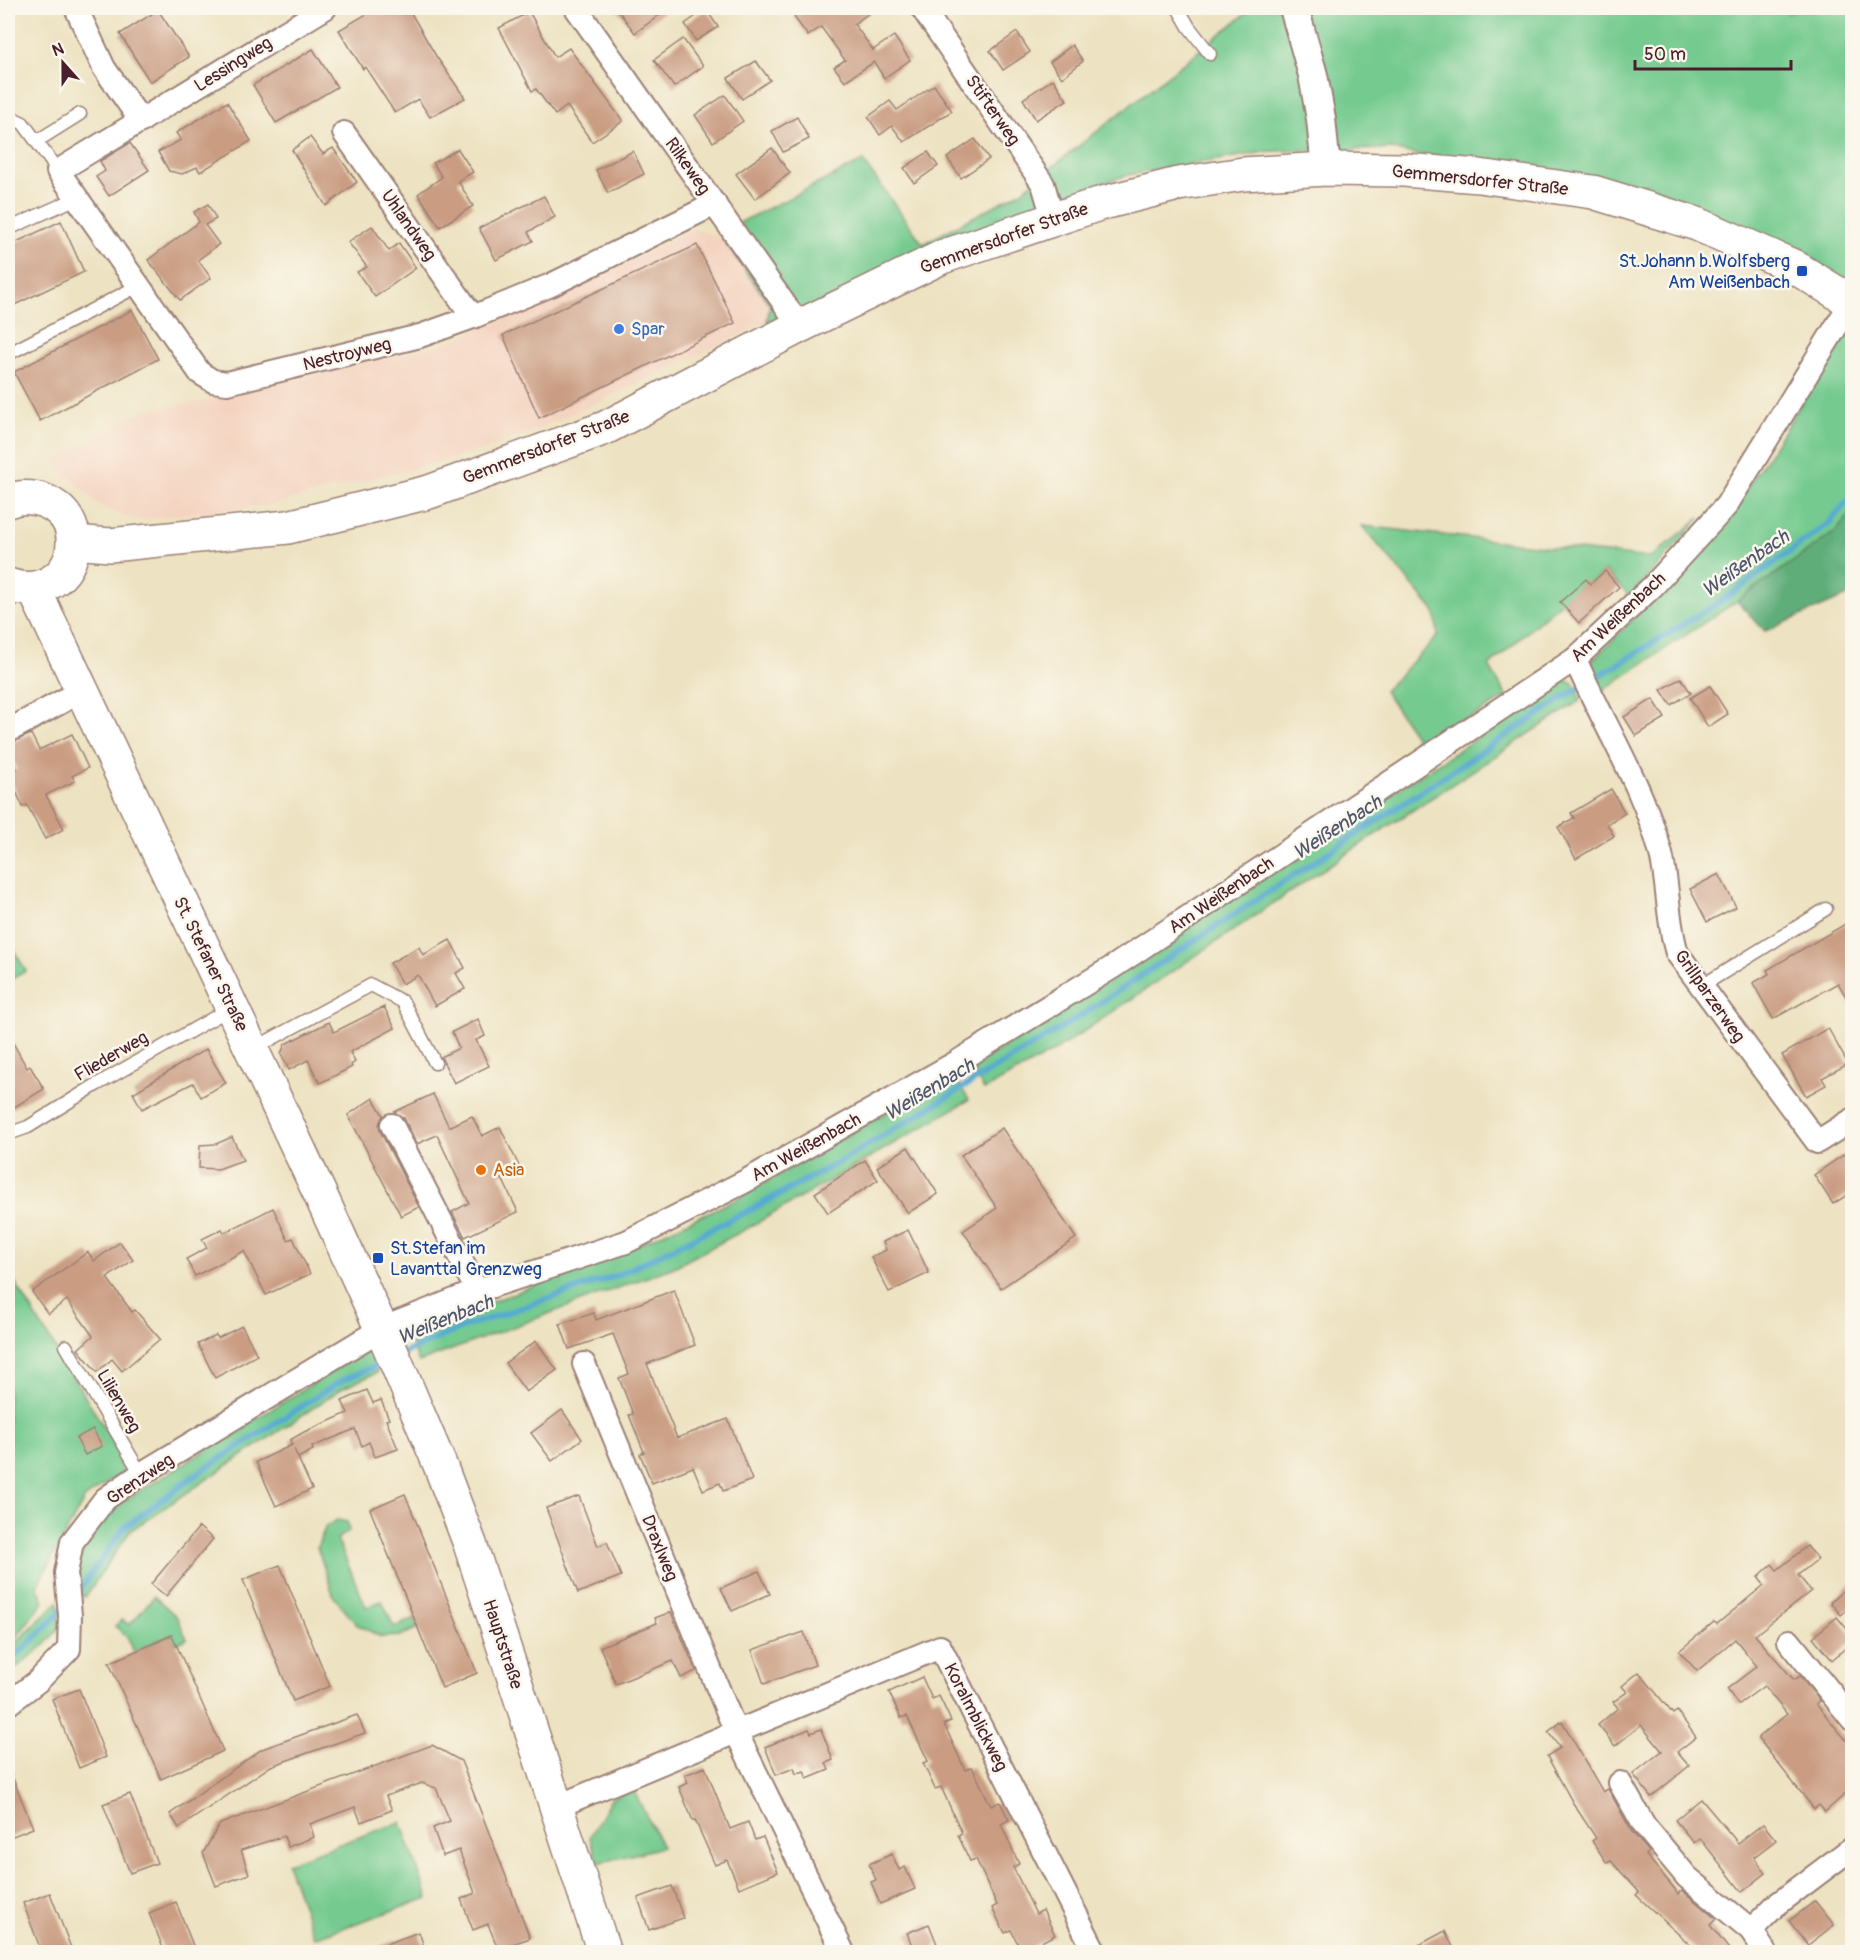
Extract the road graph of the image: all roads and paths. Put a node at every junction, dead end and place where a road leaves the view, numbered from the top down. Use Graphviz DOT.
graph roads {
  1 [pos="76,8"];
  2 [pos="325,8"];
  3 [pos="576,8"];
  4 [pos="922,8"];
  5 [pos="1178,8"];
  6 [pos="1294,8"];
  7 [pos="1210,54"];
  8 [pos="80,114"];
  9 [pos="8,116"];
  10 [pos="141,121"];
  11 [pos="344,133"];
  12 [pos="37,141"];
  13 [pos="1326,169"];
  14 [pos="58,171"];
  15 [pos="77,198"];
  16 [pos="715,204"];
  17 [pos="1053,218"];
  18 [pos="8,229"];
  19 [pos="138,286"];
  20 [pos="1852,301"];
  21 [pos="473,317"];
  22 [pos="800,326"];
  23 [pos="8,354"];
  24 [pos="8,501"];
  25 [pos="74,542"];
  26 [pos="21,587"];
  27 [pos="1577,663"];
  28 [pos="81,690"];
  29 [pos="8,731"];
  30 [pos="1826,909"];
  31 [pos="1700,987"];
  32 [pos="232,1007"];
  33 [pos="252,1050"];
  34 [pos="435,1064"];
  35 [pos="1852,1120"];
  36 [pos="392,1125"];
  37 [pos="8,1134"];
  38 [pos="477,1291"];
  39 [pos="66,1346"];
  40 [pos="389,1346"];
  41 [pos="585,1364"];
  42 [pos="141,1474"];
  43 [pos="1789,1641"];
  44 [pos="8,1704"];
  45 [pos="1852,1719"];
  46 [pos="736,1732"];
  47 [pos="1620,1783"];
  48 [pos="556,1807"];
  49 [pos="1852,1848"];
  50 [pos="1751,1930"];
  51 [pos="596,1950"];
  52 [pos="843,1953"];
  53 [pos="1095,1953"];
  54 [pos="1765,1953"];
  1 -- 10 [label="street"];
  2 -- 10 [label="street, Lessingweg"];
  3 -- 16 [label="street, Rilkeweg"];
  4 -- 17 [label="street, Stifterweg"];
  5 -- 7 [label="lane"];
  6 -- 13 [label="street"];
  8 -- 12 [label="lane"];
  9 -- 12 [label="lane"];
  10 -- 14 [label="street, Lessingweg"];
  11 -- 21 [label="street, Uhlandweg"];
  12 -- 14 [label="lane"];
  13 -- 17 [label="main road, Gemmersdorfer Straße"];
  13 -- 20 [label="main road, Gemmersdorfer Straße"];
  14 -- 15 [label="street, Nestroyweg"];
  15 -- 18 [label="lane"];
  15 -- 19 [label="street, Nestroyweg"];
  16 -- 21 [label="street, Nestroyweg"];
  16 -- 22 [label="street, Rilkeweg"];
  17 -- 22 [label="main road, Gemmersdorfer Straße"];
  19 -- 21 [label="street, Nestroyweg"];
  19 -- 23 [label="lane"];
  20 -- 27 [label="street, Am Weißenbach"];
  22 -- 25 [label="main road, Gemmersdorfer Straße"];
  24 -- 25 [label="main road"];
  25 -- 26 [label="main road"];
  26 -- 28 [label="main road, St. Stefaner Straße"];
  27 -- 31 [label="street, Grillparzerweg"];
  27 -- 38 [label="street, Am Weißenbach"];
  28 -- 29 [label="street"];
  28 -- 32 [label="main road, St. Stefaner Straße"];
  30 -- 31 [label="lane"];
  31 -- 35 [label="street, Grillparzerweg"];
  32 -- 33 [label="main road, St. Stefaner Straße"];
  32 -- 37 [label="lane, Fliederweg"];
  33 -- 34 [label="lane"];
  33 -- 40 [label="main road, St. Stefaner Straße"];
  36 -- 38 [label="street"];
  38 -- 40 [label="street, Am Weißenbach"];
  39 -- 42 [label="lane, Lilienweg"];
  40 -- 42 [label="street, Grenzweg"];
  40 -- 48 [label="main road, Hauptstraße"];
  41 -- 46 [label="street, Draxlweg"];
  42 -- 44 [label="street, Grenzweg"];
  43 -- 45 [label="street"];
  46 -- 48 [label="street, Koralmblickweg"];
  46 -- 52 [label="street"];
  46 -- 53 [label="street, Koralmblickweg"];
  47 -- 50 [label="street"];
  48 -- 51 [label="main road, Hauptstraße"];
  49 -- 50 [label="street"];
  50 -- 54 [label="street"];
}
